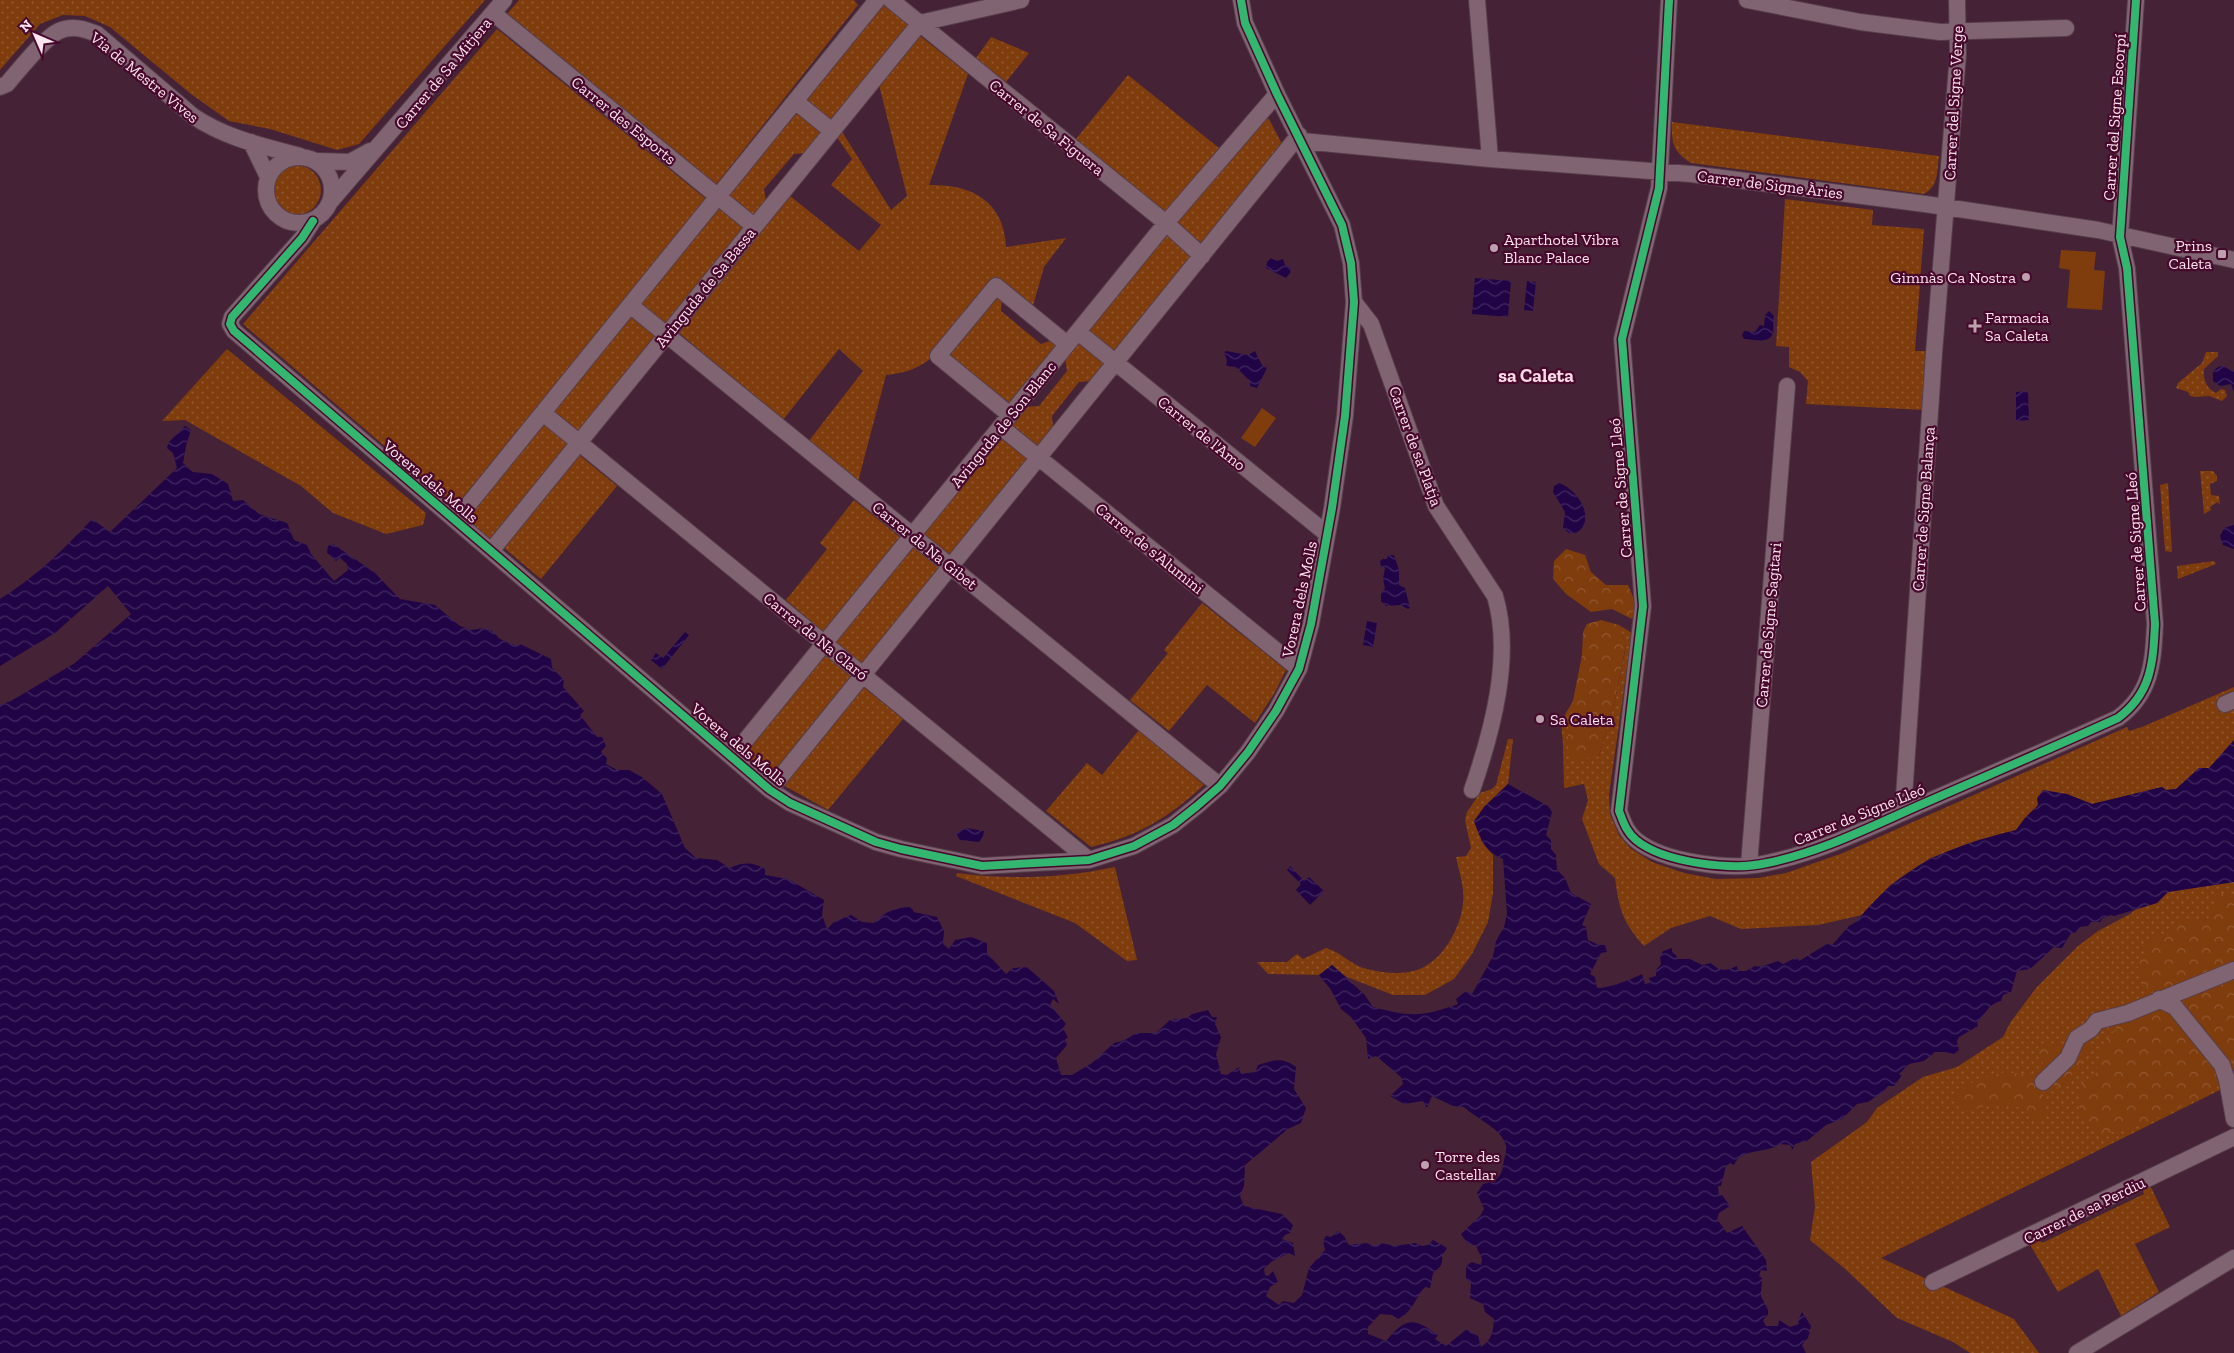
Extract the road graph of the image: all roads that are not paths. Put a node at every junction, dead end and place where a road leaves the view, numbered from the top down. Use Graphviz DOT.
graph roads {
  1 [pos="504,0"];
  2 [pos="876,0"];
  3 [pos="891,0"];
  4 [pos="1021,0"];
  5 [pos="1241,0"];
  6 [pos="1477,0"];
  7 [pos="1669,0"];
  8 [pos="1747,0"];
  9 [pos="1957,0"];
  10 [pos="2136,0"];
  11 [pos="493,14"];
  12 [pos="920,23"];
  13 [pos="2066,28"];
  14 [pos="1958,32"];
  15 [pos="0,87"];
  16 [pos="1277,94"];
  17 [pos="795,101"];
  18 [pos="832,131"];
  19 [pos="1300,138"];
  20 [pos="251,142"];
  21 [pos="380,145"];
  22 [pos="300,156"];
  23 [pos="1490,159"];
  24 [pos="317,161"];
  25 [pos="1661,172"];
  26 [pos="268,177"];
  27 [pos="718,196"];
  28 [pos="330,202"];
  29 [pos="1947,207"];
  30 [pos="282,220"];
  31 [pos="313,221"];
  32 [pos="1166,223"];
  33 [pos="754,226"];
  34 [pos="2120,237"];
  35 [pos="1202,256"];
  36 [pos="282,260"];
  37 [pos="2234,260"];
  38 [pos="1354,302"];
  39 [pos="630,305"];
  40 [pos="666,334"];
  41 [pos="1073,338"];
  42 [pos="1116,362"];
  43 [pos="1787,386"];
  44 [pos="542,413"];
  45 [pos="1006,421"];
  46 [pos="578,442"];
  47 [pos="1039,457"];
  48 [pos="456,520"];
  49 [pos="1327,534"];
  50 [pos="913,535"];
  51 [pos="491,551"];
  52 [pos="951,566"];
  53 [pos="825,644"];
  54 [pos="1299,669"];
  55 [pos="863,675"];
  56 [pos="732,757"];
  57 [pos="1220,786"];
  58 [pos="770,790"];
  59 [pos="1472,790"];
  60 [pos="1902,812"];
  61 [pos="1090,860"];
  62 [pos="1749,865"];
  63 [pos="2234,970"];
  64 [pos="2176,999"];
  65 [pos="2230,1079"];
  66 [pos="2043,1082"];
  67 [pos="2234,1119"];
  68 [pos="2234,1137"];
  69 [pos="2234,1258"];
  70 [pos="1933,1282"];
  71 [pos="2077,1353"];
  1 -- 11 [label="street, Carrer de Sa Mitjera"];
  2 -- 17 [label="street"];
  3 -- 12 [label="street, Carrer de Sa Figuera"];
  4 -- 12 [label="street"];
  5 -- 16 [label="street, Vorera dels Molls"];
  6 -- 23 [label="street"];
  7 -- 25 [label="street, Carrer de Signe Lleó"];
  8 -- 14 [label="street"];
  9 -- 14 [label="street, Carrer del Signe Verge"];
  10 -- 34 [label="street, Carrer del Signe Escorpí"];
  11 -- 21 [label="street, Carrer de Sa Mitjera"];
  11 -- 27 [label="street, Carrer des Esports"];
  12 -- 18 [label="street, Avinguda de Sa Bassa"];
  12 -- 32 [label="street, Carrer de Sa Figuera"];
  13 -- 14 [label="street"];
  14 -- 29 [label="street, Carrer del Signe Verge"];
  15 -- 20 [label="street, Via de Mestre Vives"];
  16 -- 19 [label="street, Vorera dels Molls"];
  16 -- 32 [label="street, Avinguda de Son Blanc"];
  17 -- 18 [label="street"];
  17 -- 27 [label="street"];
  18 -- 33 [label="street, Avinguda de Sa Bassa"];
  19 -- 23 [label="street, Carrer de Signe Àries"];
  19 -- 35 [label="street"];
  19 -- 38 [label="street, Vorera dels Molls"];
  20 -- 22 [label="street, Via de Mestre Vives"];
  20 -- 26 [label="street"];
  21 -- 24 [label="street, Carrer de Sa Mitjera"];
  21 -- 28 [label="street, Carrer de Sa Mitjera"];
  22 -- 24 [label="street"];
  22 -- 26 [label="street"];
  23 -- 25 [label="street, Carrer de Signe Àries"];
  24 -- 28 [label="street"];
  25 -- 29 [label="street, Carrer de Signe Àries"];
  25 -- 62 [label="street, Carrer de Signe Lleó"];
  26 -- 30 [label="street"];
  27 -- 33 [label="street, Carrer des Esports"];
  27 -- 39 [label="street"];
  28 -- 31 [label="street"];
  29 -- 34 [label="street, Carrer de Signe Àries"];
  29 -- 60 [label="street, Carrer de Signe Balança"];
  30 -- 31 [label="street"];
  30 -- 36 [label="street"];
  31 -- 36 [label="street, Vorera dels Molls"];
  32 -- 35 [label="street, Carrer de Sa Figuera"];
  32 -- 41 [label="street, Avinguda de Son Blanc"];
  33 -- 40 [label="street, Avinguda de Sa Bassa"];
  34 -- 37 [label="street, Carrer de Signe Àries"];
  34 -- 60 [label="street, Carrer de Signe Lleó"];
  35 -- 42 [label="street"];
  36 -- 48 [label="street, Vorera dels Molls"];
  38 -- 49 [label="street, Vorera dels Molls"];
  38 -- 59 [label="street, Carrer de sa Platja"];
  39 -- 40 [label="street, Carrer de Na Gibet"];
  39 -- 44 [label="street"];
  40 -- 46 [label="street, Avinguda de Sa Bassa"];
  40 -- 50 [label="street, Carrer de Na Gibet"];
  41 -- 42 [label="street, Carrer de l'Amo"];
  41 -- 45 [label="street, Avinguda de Son Blanc"];
  41 -- 45 [label="street, Carrer de l'Amo"];
  42 -- 47 [label="street"];
  42 -- 49 [label="street, Carrer de l'Amo"];
  43 -- 62 [label="street, Carrer de Signe Sagitari"];
  44 -- 46 [label="street, Carrer de Na Claró"];
  44 -- 48 [label="street"];
  45 -- 47 [label="street, Carrer de s'Alumini"];
  45 -- 50 [label="street, Avinguda de Son Blanc"];
  46 -- 51 [label="street, Avinguda de Sa Bassa"];
  46 -- 53 [label="street, Carrer de Na Claró"];
  47 -- 52 [label="street"];
  47 -- 54 [label="street, Carrer de s'Alumini"];
  48 -- 51 [label="street, Vorera dels Molls"];
  49 -- 54 [label="street, Vorera dels Molls"];
  50 -- 52 [label="street, Carrer de Na Gibet"];
  50 -- 53 [label="street, Avinguda de Son Blanc"];
  51 -- 56 [label="street, Vorera dels Molls"];
  52 -- 55 [label="street"];
  52 -- 57 [label="street, Carrer de Na Gibet"];
  53 -- 55 [label="street, Carrer de Na Claró"];
  53 -- 56 [label="street, Avinguda de Son Blanc"];
  54 -- 57 [label="street, Vorera dels Molls"];
  55 -- 58 [label="street"];
  55 -- 61 [label="street, Carrer de Na Claró"];
  56 -- 58 [label="street, Vorera dels Molls"];
  57 -- 61 [label="street, Vorera dels Molls"];
  58 -- 61 [label="street, Vorera dels Molls"];
  60 -- 62 [label="street, Carrer de Signe Lleó"];
  63 -- 64 [label="street"];
  64 -- 65 [label="street"];
  64 -- 66 [label="street"];
  65 -- 67 [label="street"];
  68 -- 70 [label="street, Carrer de sa Perdiu"];
  69 -- 71 [label="street"];
}
